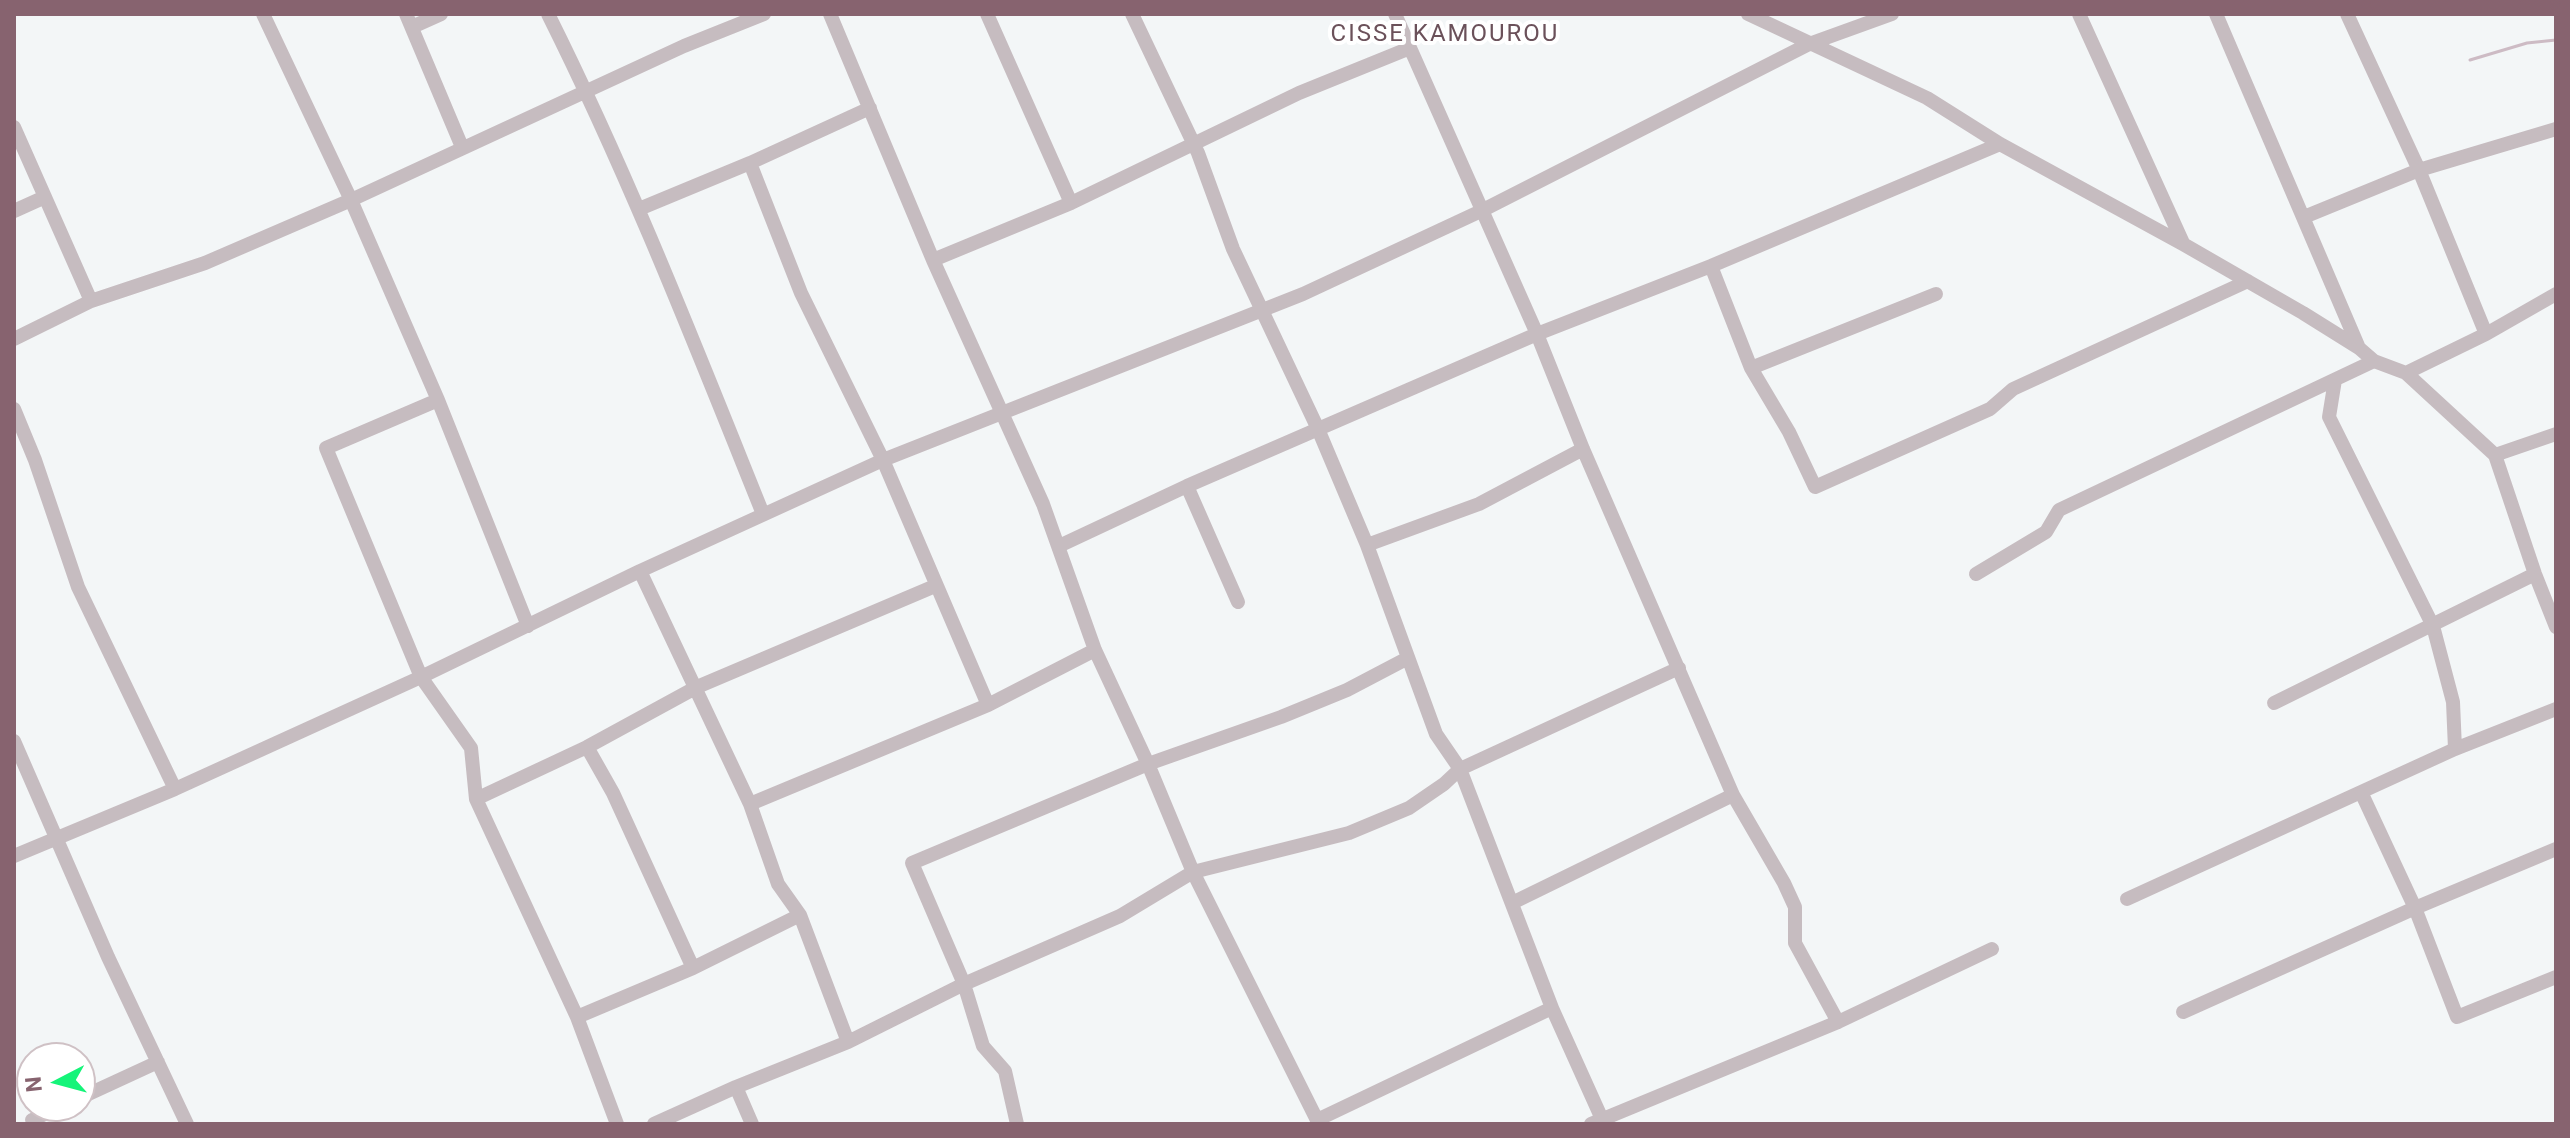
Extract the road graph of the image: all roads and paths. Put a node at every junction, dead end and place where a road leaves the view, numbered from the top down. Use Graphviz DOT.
graph roads {
  1 [pos="263,14"];
  2 [pos="441,14"];
  3 [pos="548,14"];
  4 [pos="764,14"];
  5 [pos="830,14"];
  6 [pos="987,14"];
  7 [pos="1132,14"];
  8 [pos="1395,14"];
  9 [pos="1748,14"];
  10 [pos="1892,14"];
  11 [pos="2079,14"];
  12 [pos="2216,14"];
  13 [pos="2347,14"];
  14 [pos="409,20"];
  15 [pos="1809,44"];
  16 [pos="1410,48"];
  17 [pos="587,92"];
  18 [pos="870,108"];
  19 [pos="14,127"];
  20 [pos="2556,129"];
  21 [pos="1193,143"];
  22 [pos="2000,144"];
  23 [pos="462,147"];
  24 [pos="750,163"];
  25 [pos="2419,170"];
  26 [pos="45,197"];
  27 [pos="351,200"];
  28 [pos="1071,203"];
  29 [pos="639,209"];
  30 [pos="14,211"];
  31 [pos="1481,211"];
  32 [pos="2304,217"];
  33 [pos="2183,244"];
  34 [pos="933,260"];
  35 [pos="1711,266"];
  36 [pos="2248,281"];
  37 [pos="1936,294"];
  38 [pos="2556,294"];
  39 [pos="91,301"];
  40 [pos="1263,310"];
  41 [pos="1537,334"];
  42 [pos="2486,334"];
  43 [pos="14,339"];
  44 [pos="2359,348"];
  45 [pos="2374,361"];
  46 [pos="1751,368"];
  47 [pos="2406,373"];
  48 [pos="2335,380"];
  49 [pos="438,400"];
  50 [pos="14,409"];
  51 [pos="1003,415"];
  52 [pos="1318,429"];
  53 [pos="2556,434"];
  54 [pos="1583,449"];
  55 [pos="2495,455"];
  56 [pos="883,460"];
  57 [pos="1187,486"];
  58 [pos="763,514"];
  59 [pos="1367,545"];
  60 [pos="1059,546"];
  61 [pos="640,571"];
  62 [pos="1976,574"];
  63 [pos="2535,574"];
  64 [pos="935,586"];
  65 [pos="1238,602"];
  66 [pos="528,626"];
  67 [pos="2433,626"];
  68 [pos="2556,627"];
  69 [pos="1095,650"];
  70 [pos="1408,658"];
  71 [pos="1679,668"];
  72 [pos="421,677"];
  73 [pos="697,687"];
  74 [pos="2274,703"];
  75 [pos="988,705"];
  76 [pos="2556,709"];
  77 [pos="14,741"];
  78 [pos="587,747"];
  79 [pos="2455,749"];
  80 [pos="1148,764"];
  81 [pos="1460,769"];
  82 [pos="175,789"];
  83 [pos="2361,792"];
  84 [pos="1733,795"];
  85 [pos="476,799"];
  86 [pos="750,804"];
  87 [pos="57,838"];
  88 [pos="2556,849"];
  89 [pos="14,856"];
  90 [pos="1193,872"];
  91 [pos="2127,899"];
  92 [pos="1512,903"];
  93 [pos="2415,908"];
  94 [pos="800,915"];
  95 [pos="1992,949"];
  96 [pos="693,968"];
  97 [pos="2556,977"];
  98 [pos="964,984"];
  99 [pos="1552,1008"];
  100 [pos="2183,1012"];
  101 [pos="577,1017"];
  102 [pos="1838,1022"];
  103 [pos="848,1042"];
  104 [pos="158,1062"];
  105 [pos="736,1087"];
  106 [pos="96,1091"];
  107 [pos="1597,1121"];
  108 [pos="1317,1122"];
  109 [pos="187,1124"];
  110 [pos="617,1124"];
  111 [pos="654,1124"];
  112 [pos="752,1124"];
  113 [pos="1017,1124"];
  1 -- 27 [label="street"];
  2 -- 14 [label="street"];
  3 -- 17 [label="street"];
  4 -- 17 [label="street"];
  5 -- 18 [label="street"];
  6 -- 28 [label="street"];
  7 -- 21 [label="street"];
  8 -- 16 [label="street"];
  9 -- 15 [label="street"];
  10 -- 15 [label="street"];
  11 -- 33 [label="street"];
  12 -- 32 [label="street"];
  13 -- 25 [label="street"];
  14 -- 23 [label="street"];
  15 -- 22 [label="street"];
  15 -- 31 [label="street"];
  16 -- 21 [label="street"];
  16 -- 31 [label="street"];
  17 -- 23 [label="street"];
  17 -- 29 [label="street"];
  18 -- 24 [label="street"];
  18 -- 34 [label="street"];
  19 -- 26 [label="street"];
  20 -- 25 [label="street"];
  21 -- 28 [label="street"];
  21 -- 40 [label="street"];
  22 -- 33 [label="street"];
  22 -- 35 [label="street"];
  23 -- 27 [label="street"];
  24 -- 29 [label="street"];
  24 -- 56 [label="street"];
  25 -- 32 [label="street"];
  25 -- 42 [label="street"];
  26 -- 30 [label="street"];
  26 -- 39 [label="street"];
  27 -- 39 [label="street"];
  27 -- 49 [label="street"];
  28 -- 34 [label="street"];
  29 -- 58 [label="street"];
  31 -- 40 [label="street"];
  31 -- 41 [label="street"];
  32 -- 44 [label="street"];
  33 -- 36 [label="street"];
  34 -- 51 [label="street"];
  35 -- 41 [label="street"];
  35 -- 46 [label="street"];
  36 -- 44 [label="street"];
  36 -- 46 [label="street"];
  37 -- 46 [label="street"];
  38 -- 42 [label="street"];
  39 -- 43 [label="street"];
  40 -- 51 [label="street"];
  40 -- 52 [label="street"];
  41 -- 52 [label="street"];
  41 -- 54 [label="street"];
  42 -- 47 [label="street"];
  44 -- 45 [label="street"];
  45 -- 47 [label="street"];
  45 -- 48 [label="street"];
  47 -- 55 [label="street"];
  48 -- 62 [label="street"];
  48 -- 67 [label="street"];
  49 -- 66 [label="street"];
  49 -- 72 [label="street"];
  50 -- 82 [label="street"];
  51 -- 56 [label="street"];
  51 -- 60 [label="street"];
  52 -- 57 [label="street"];
  52 -- 59 [label="street"];
  53 -- 55 [label="street"];
  54 -- 59 [label="street"];
  54 -- 71 [label="street"];
  55 -- 63 [label="street"];
  56 -- 58 [label="street"];
  56 -- 64 [label="street"];
  57 -- 60 [label="street"];
  57 -- 65 [label="street"];
  58 -- 61 [label="street"];
  59 -- 70 [label="street"];
  60 -- 69 [label="street"];
  61 -- 66 [label="street"];
  61 -- 73 [label="street"];
  63 -- 67 [label="street"];
  63 -- 68 [label="street"];
  64 -- 73 [label="street"];
  64 -- 75 [label="street"];
  66 -- 72 [label="street"];
  67 -- 74 [label="street"];
  67 -- 79 [label="street"];
  69 -- 75 [label="street"];
  69 -- 80 [label="street"];
  70 -- 80 [label="street"];
  70 -- 81 [label="street"];
  71 -- 81 [label="street"];
  71 -- 84 [label="street"];
  72 -- 82 [label="street"];
  72 -- 85 [label="street"];
  73 -- 78 [label="street"];
  73 -- 86 [label="street"];
  75 -- 86 [label="street"];
  76 -- 79 [label="street"];
  77 -- 87 [label="street"];
  78 -- 85 [label="street"];
  78 -- 96 [label="street"];
  79 -- 83 [label="street"];
  80 -- 90 [label="street"];
  80 -- 98 [label="street"];
  81 -- 90 [label="street"];
  81 -- 92 [label="street"];
  82 -- 87 [label="street"];
  83 -- 91 [label="street"];
  83 -- 93 [label="street"];
  84 -- 92 [label="street"];
  84 -- 102 [label="street"];
  85 -- 101 [label="street"];
  86 -- 94 [label="street"];
  87 -- 89 [label="street"];
  87 -- 104 [label="street"];
  88 -- 93 [label="street"];
  90 -- 98 [label="street"];
  90 -- 108 [label="street"];
  92 -- 99 [label="street"];
  93 -- 97 [label="street"];
  93 -- 100 [label="street"];
  94 -- 96 [label="street"];
  94 -- 103 [label="street"];
  95 -- 102 [label="street"];
  96 -- 101 [label="street"];
  98 -- 103 [label="street"];
  98 -- 113 [label="street"];
  99 -- 107 [label="street"];
  99 -- 108 [label="street"];
  101 -- 110 [label="street"];
  102 -- 107 [label="street"];
  103 -- 105 [label="street"];
  104 -- 106 [label="street"];
  104 -- 109 [label="street"];
  105 -- 111 [label="street"];
  105 -- 112 [label="street"];
}
